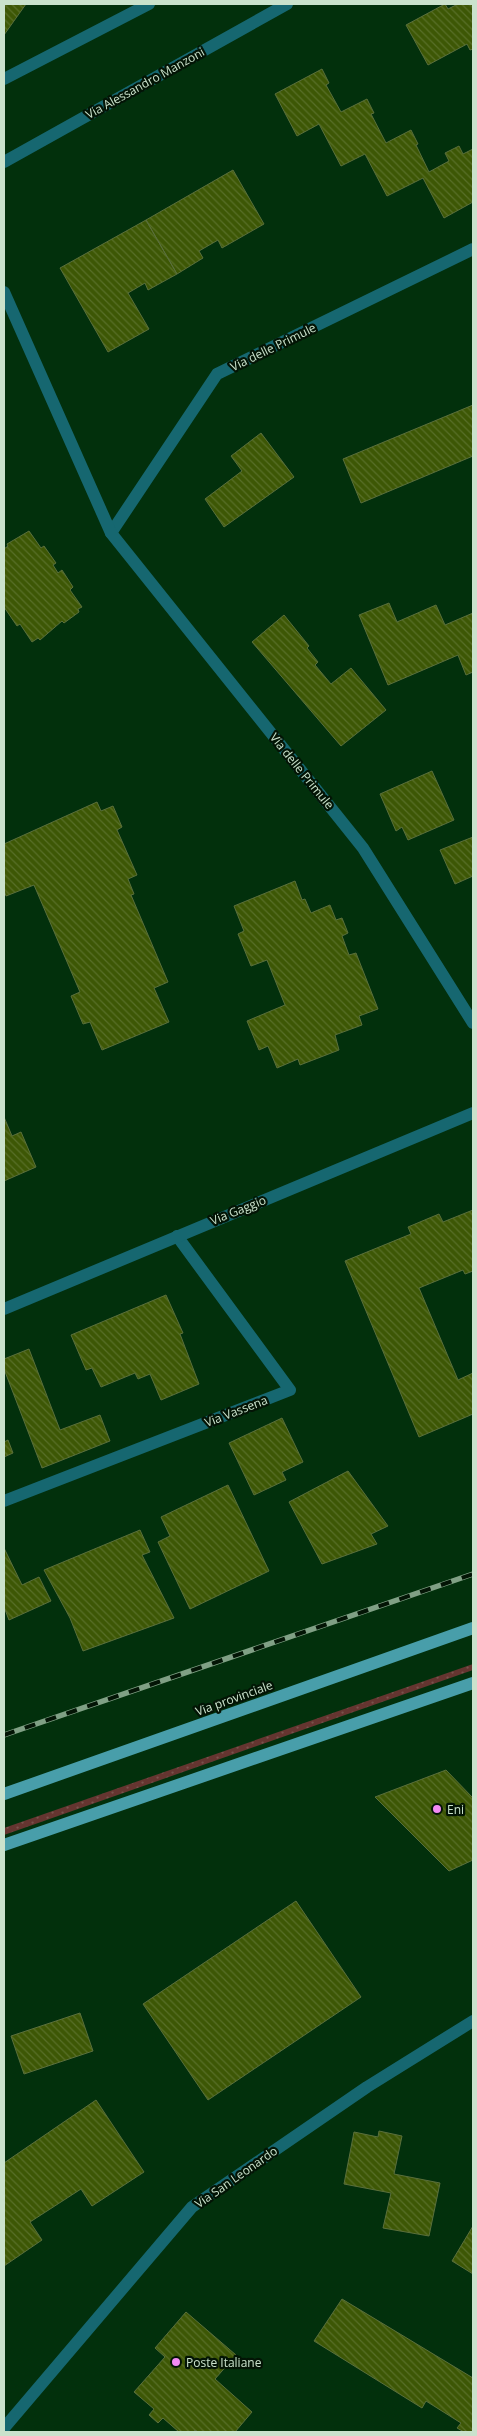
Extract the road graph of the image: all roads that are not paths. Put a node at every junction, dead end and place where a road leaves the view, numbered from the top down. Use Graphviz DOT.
graph roads {
  1 [pos="149,4"];
  2 [pos="286,4"];
  3 [pos="4,79"];
  4 [pos="4,162"];
  5 [pos="473,249"];
  6 [pos="4,292"];
  7 [pos="111,533"];
  8 [pos="473,1023"];
  9 [pos="473,1113"];
  10 [pos="177,1236"];
  11 [pos="4,1309"];
  12 [pos="4,1501"];
  13 [pos="473,1628"];
  14 [pos="473,1683"];
  15 [pos="4,1794"];
  16 [pos="4,1845"];
  17 [pos="473,2021"];
  18 [pos="4,2428"];
  1 -- 3 [label="street"];
  2 -- 4 [label="street, Via Alessandro Manzoni"];
  5 -- 7 [label="street, Via delle Primule"];
  6 -- 7 [label="street, Via delle Primule"];
  7 -- 8 [label="street, Via delle Primule"];
  9 -- 10 [label="street, Via Gaggio"];
  10 -- 11 [label="street, Via Gaggio"];
  10 -- 12 [label="street, Via Vassena"];
  13 -- 15 [label="main road, Via provinciale"];
  14 -- 16 [label="main road"];
  17 -- 18 [label="street, Via San Leonardo"];
}
